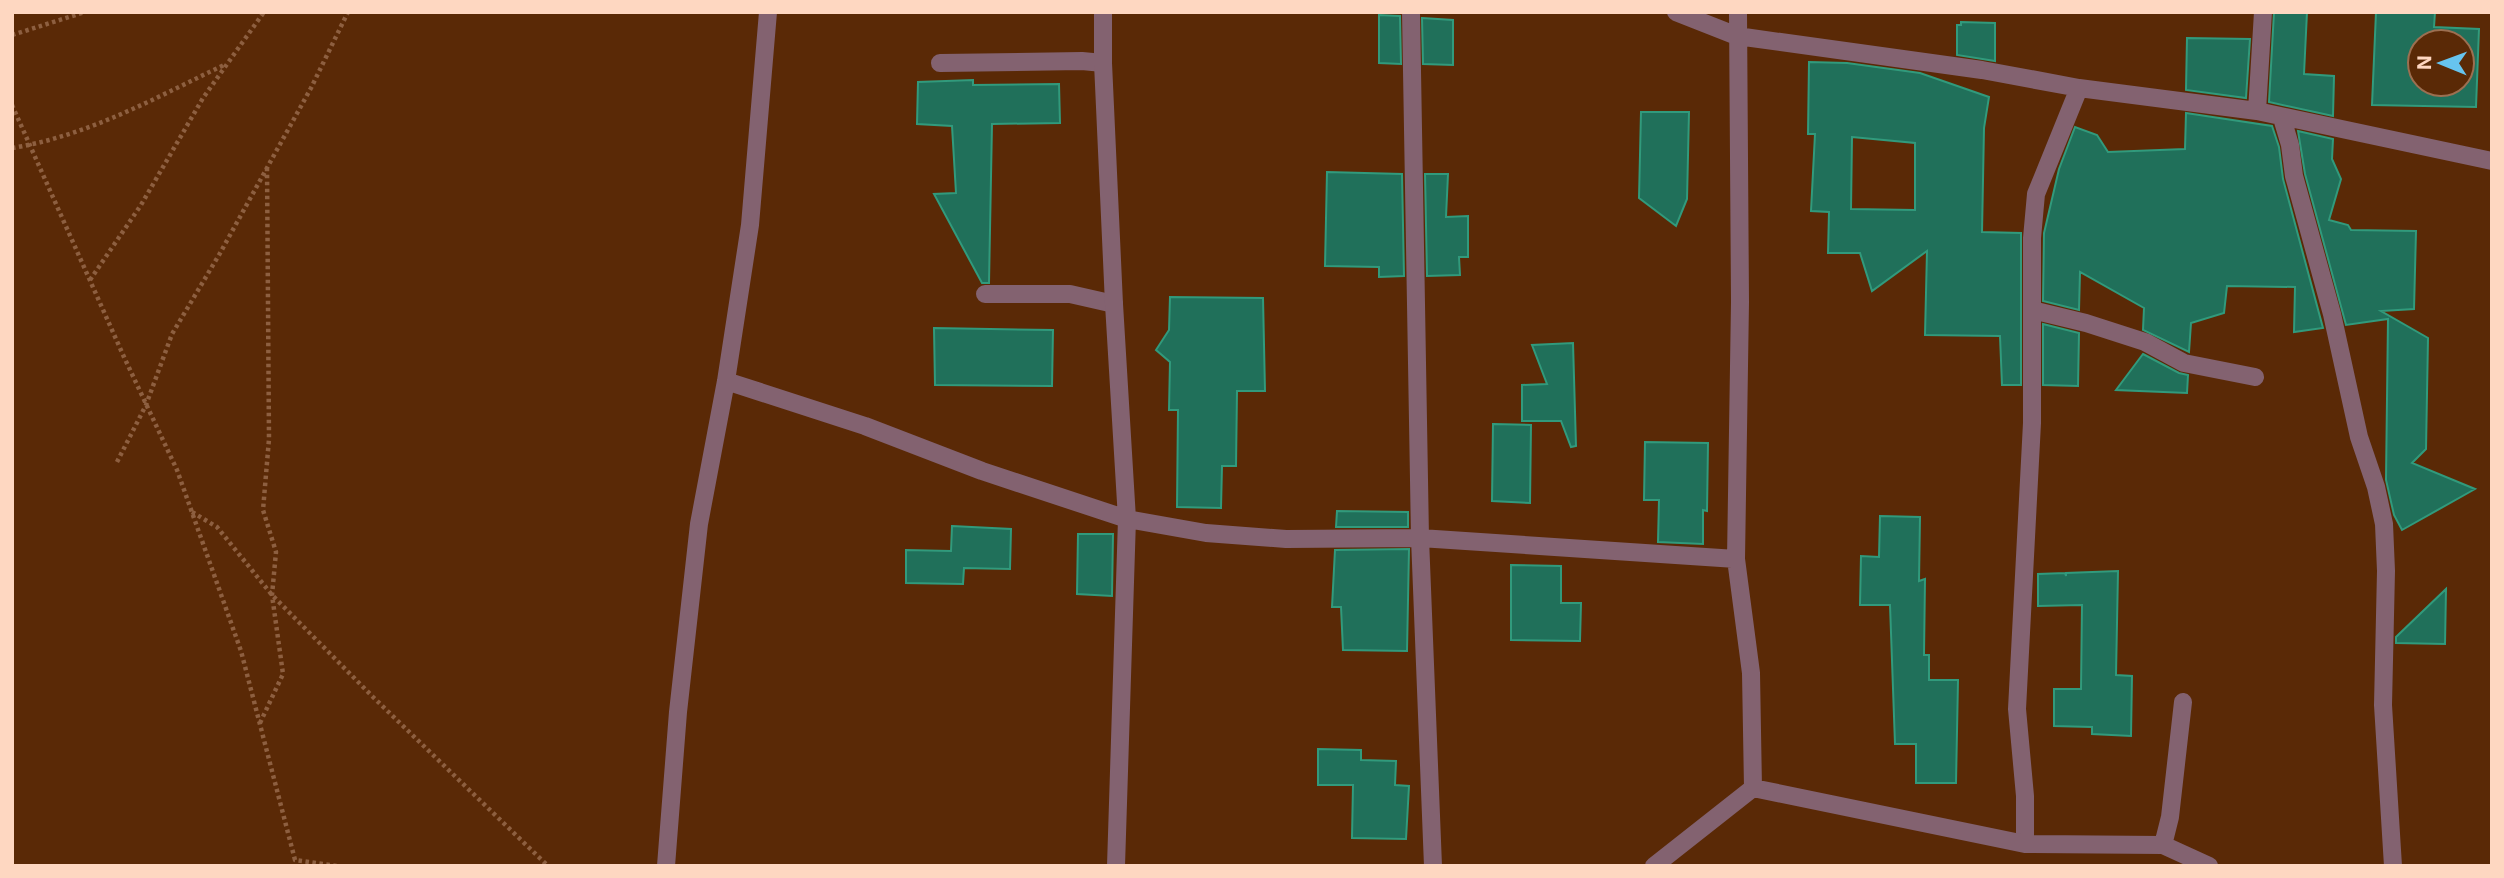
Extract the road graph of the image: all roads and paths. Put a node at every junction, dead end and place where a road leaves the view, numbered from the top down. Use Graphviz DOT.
graph roads {
  1 [pos="85,12"];
  2 [pos="264,12"];
  3 [pos="348,12"];
  4 [pos="768,12"];
  5 [pos="1103,12"];
  6 [pos="1411,12"];
  7 [pos="1676,12"];
  8 [pos="1738,12"];
  9 [pos="2263,12"];
  10 [pos="12,34"];
  11 [pos="1737,36"];
  12 [pos="229,62"];
  13 [pos="940,63"];
  14 [pos="1103,63"];
  15 [pos="2079,88"];
  16 [pos="12,105"];
  17 [pos="2257,111"];
  18 [pos="2282,118"];
  19 [pos="30,145"];
  20 [pos="12,148"];
  21 [pos="2492,161"];
  22 [pos="267,166"];
  23 [pos="90,280"];
  24 [pos="985,294"];
  25 [pos="1114,304"];
  26 [pos="2032,310"];
  27 [pos="2255,377"];
  28 [pos="726,381"];
  29 [pos="146,405"];
  30 [pos="117,462"];
  31 [pos="192,511"];
  32 [pos="1127,519"];
  33 [pos="1420,538"];
  34 [pos="1736,559"];
  35 [pos="272,595"];
  36 [pos="2183,702"];
  37 [pos="260,724"];
  38 [pos="1753,788"];
  39 [pos="2025,844"];
  40 [pos="2163,845"];
  41 [pos="337,866"];
  42 [pos="548,866"];
  43 [pos="666,866"];
  44 [pos="1116,866"];
  45 [pos="1433,866"];
  46 [pos="1654,866"];
  47 [pos="2209,866"];
  48 [pos="2393,866"];
  1 -- 10 [label="path"];
  2 -- 12 [label="path"];
  3 -- 22 [label="path"];
  4 -- 28 [label="street"];
  5 -- 14 [label="street"];
  6 -- 33 [label="street"];
  7 -- 11 [label="street"];
  8 -- 11 [label="street"];
  9 -- 17 [label="street"];
  11 -- 15 [label="street"];
  11 -- 34 [label="street"];
  12 -- 19 [label="path"];
  12 -- 23 [label="path"];
  13 -- 14 [label="street"];
  14 -- 25 [label="street"];
  15 -- 17 [label="street"];
  15 -- 26 [label="street"];
  16 -- 19 [label="path"];
  17 -- 18 [label="street"];
  18 -- 21 [label="street"];
  18 -- 48 [label="street"];
  19 -- 20 [label="path"];
  19 -- 23 [label="path"];
  22 -- 29 [label="path"];
  22 -- 35 [label="path"];
  23 -- 29 [label="path"];
  24 -- 25 [label="street"];
  25 -- 32 [label="street"];
  26 -- 27 [label="street"];
  26 -- 39 [label="street"];
  28 -- 32 [label="street"];
  28 -- 43 [label="street"];
  29 -- 30 [label="path"];
  29 -- 31 [label="path"];
  31 -- 35 [label="path"];
  31 -- 37 [label="path"];
  32 -- 33 [label="street"];
  32 -- 44 [label="street"];
  33 -- 34 [label="street"];
  33 -- 45 [label="street"];
  34 -- 38 [label="street"];
  35 -- 37 [label="path"];
  35 -- 42 [label="path"];
  36 -- 40 [label="street"];
  37 -- 41 [label="path"];
  38 -- 39 [label="street"];
  38 -- 46 [label="street"];
  39 -- 40 [label="street"];
  40 -- 47 [label="street"];
}
